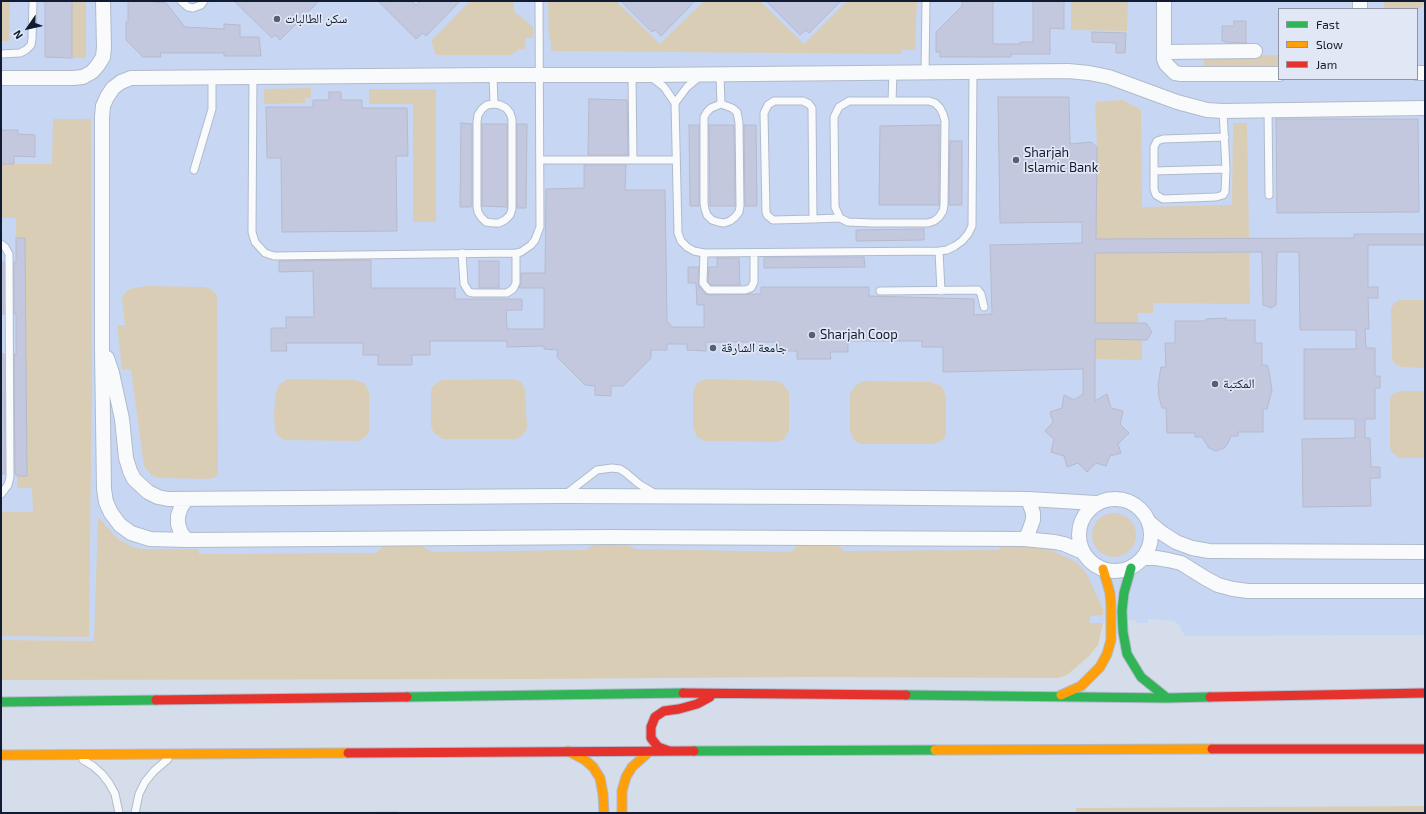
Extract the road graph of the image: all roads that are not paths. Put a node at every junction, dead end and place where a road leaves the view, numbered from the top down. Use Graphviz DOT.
graph roads {
  1 [pos="33,1"];
  2 [pos="104,1"];
  3 [pos="181,1"];
  4 [pos="204,1"];
  5 [pos="539,1"];
  6 [pos="926,1"];
  7 [pos="1164,1"];
  8 [pos="1164,52"];
  9 [pos="1255,52"];
  10 [pos="1,54"];
  11 [pos="973,72"];
  12 [pos="893,73"];
  13 [pos="925,73"];
  14 [pos="493,74"];
  15 [pos="703,74"];
  16 [pos="720,74"];
  17 [pos="1278,74"];
  18 [pos="539,75"];
  19 [pos="632,75"];
  20 [pos="648,75"];
  21 [pos="212,77"];
  22 [pos="253,77"];
  23 [pos="1,78"];
  24 [pos="892,101"];
  25 [pos="675,103"];
  26 [pos="494,104"];
  27 [pos="721,104"];
  28 [pos="1425,108"];
  29 [pos="1268,110"];
  30 [pos="1224,111"];
  31 [pos="1224,137"];
  32 [pos="540,160"];
  33 [pos="633,160"];
  34 [pos="676,160"];
  35 [pos="1226,169"];
  36 [pos="194,170"];
  37 [pos="1154,171"];
  38 [pos="1269,195"];
  39 [pos="840,218"];
  40 [pos="813,219"];
  41 [pos="1,244"];
  42 [pos="938,251"];
  43 [pos="462,253"];
  44 [pos="516,253"];
  45 [pos="704,253"];
  46 [pos="754,253"];
  47 [pos="880,291"];
  48 [pos="941,291"];
  49 [pos="984,307"];
  50 [pos="102,349"];
  51 [pos="1,494"];
  52 [pos="562,496"];
  53 [pos="659,496"];
  54 [pos="1028,499"];
  55 [pos="186,500"];
  56 [pos="1096,503"];
  57 [pos="1149,522"];
  58 [pos="1024,539"];
  59 [pos="187,540"];
  60 [pos="1083,552"];
  61 [pos="1425,552"];
  62 [pos="1143,558"];
  63 [pos="1131,568"];
  64 [pos="1103,569"];
  65 [pos="1425,592"];
  66 [pos="1111,606"];
  67 [pos="1123,606"];
  68 [pos="1117,654"];
  69 [pos="715,693"];
  70 [pos="1425,693"];
  71 [pos="1060,696"];
  72 [pos="1167,698"];
  73 [pos="1,702"];
  74 [pos="1425,749"];
  75 [pos="650,751"];
  76 [pos="669,751"];
  77 [pos="568,752"];
  78 [pos="177,754"];
  79 [pos="1,755"];
  80 [pos="71,755"];
  81 [pos="119,813"];
  82 [pos="135,813"];
  83 [pos="604,813"];
  84 [pos="622,813"];
  1 -- 10 [label="lane"];
  2 -- 23 [label="street"];
  3 -- 4 [label="lane"];
  5 -- 18 [label="lane"];
  6 -- 13 [label="lane"];
  7 -- 8 [label="street"];
  8 -- 9 [label="street"];
  8 -- 17 [label="street"];
  11 -- 13 [label="street"];
  11 -- 30 [label="street"];
  11 -- 42 [label="lane"];
  12 -- 13 [label="street"];
  12 -- 16 [label="street"];
  12 -- 24 [label="lane"];
  14 -- 18 [label="street"];
  14 -- 22 [label="street"];
  14 -- 26 [label="lane"];
  15 -- 16 [label="street"];
  15 -- 20 [label="street"];
  15 -- 25 [label="lane"];
  16 -- 27 [label="lane"];
  18 -- 19 [label="street"];
  18 -- 32 [label="lane"];
  19 -- 20 [label="street"];
  19 -- 33 [label="lane"];
  20 -- 25 [label="lane"];
  21 -- 22 [label="street"];
  21 -- 36 [label="lane"];
  21 -- 50 [label="street"];
  22 -- 43 [label="lane"];
  24 -- 39 [label="lane"];
  24 -- 39 [label="lane"];
  25 -- 34 [label="lane"];
  26 -- 26 [label="lane"];
  27 -- 27 [label="lane"];
  28 -- 29 [label="street"];
  29 -- 30 [label="street"];
  29 -- 38 [label="lane"];
  30 -- 31 [label="lane"];
  31 -- 35 [label="lane"];
  31 -- 37 [label="lane"];
  32 -- 33 [label="lane"];
  32 -- 44 [label="lane"];
  33 -- 34 [label="lane"];
  34 -- 45 [label="lane"];
  35 -- 37 [label="lane"];
  35 -- 37 [label="lane"];
  39 -- 40 [label="lane"];
  40 -- 40 [label="lane"];
  41 -- 51 [label="lane"];
  42 -- 46 [label="lane"];
  42 -- 48 [label="lane"];
  43 -- 44 [label="lane"];
  43 -- 44 [label="lane"];
  45 -- 46 [label="lane"];
  45 -- 46 [label="lane"];
  47 -- 48 [label="lane"];
  48 -- 49 [label="lane"];
  50 -- 55 [label="street"];
  50 -- 59 [label="street"];
  52 -- 53 [label="street"];
  52 -- 53 [label="lane"];
  52 -- 55 [label="street"];
  53 -- 54 [label="street"];
  54 -- 56 [label="street"];
  54 -- 58 [label="street"];
  55 -- 59 [label="street"];
  56 -- 57 [label="street"];
  56 -- 60 [label="street"];
  57 -- 61 [label="street"];
  57 -- 62 [label="street"];
  58 -- 59 [label="street"];
  58 -- 60 [label="street"];
  60 -- 64 [label="street"];
  62 -- 63 [label="street"];
  62 -- 65 [label="street"];
  63 -- 64 [label="street"];
  63 -- 67 [label="street"];
  64 -- 66 [label="street"];
  66 -- 67 [label="street"];
  66 -- 68 [label="street"];
  67 -- 68 [label="street"];
  68 -- 71 [label="street"];
  68 -- 72 [label="street"];
  69 -- 71 [label="street"];
  69 -- 73 [label="street"];
  69 -- 76 [label="street"];
  70 -- 72 [label="street"];
  71 -- 72 [label="street"];
  74 -- 76 [label="street"];
  75 -- 76 [label="street"];
  75 -- 77 [label="street"];
  75 -- 84 [label="street"];
  77 -- 78 [label="street"];
  77 -- 83 [label="street"];
  78 -- 80 [label="street"];
  78 -- 82 [label="lane"];
  79 -- 80 [label="street"];
  80 -- 81 [label="lane"];
}
